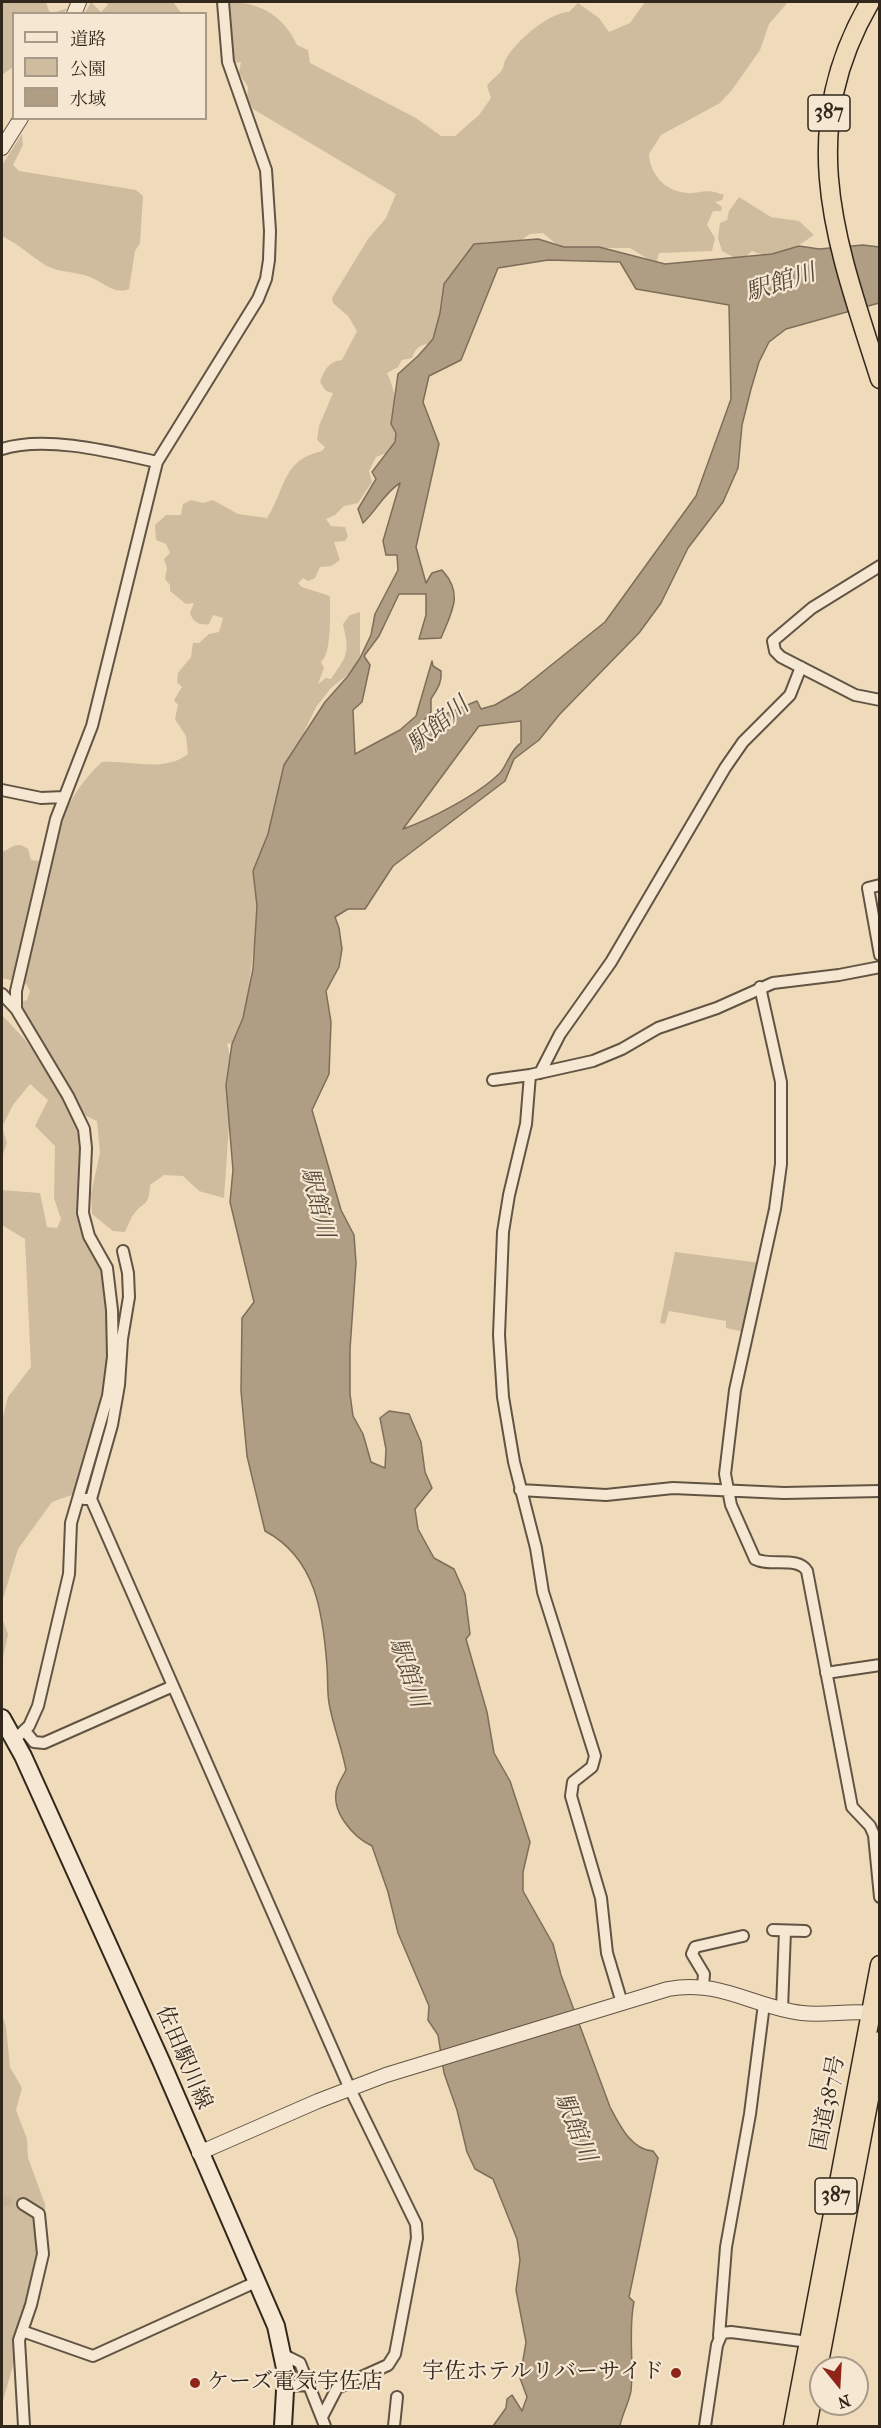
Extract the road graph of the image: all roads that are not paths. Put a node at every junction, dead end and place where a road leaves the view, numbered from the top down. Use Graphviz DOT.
graph roads {
  1 [pos="223,2"];
  2 [pos="870,2"];
  3 [pos="20,120"];
  4 [pos="2,148"];
  5 [pos="879,379"];
  6 [pos="2,449"];
  7 [pos="157,462"];
  8 [pos="879,566"];
  9 [pos="801,667"];
  10 [pos="879,700"];
  11 [pos="2,789"];
  12 [pos="64,797"];
  13 [pos="879,885"];
  14 [pos="879,955"];
  15 [pos="879,967"];
  16 [pos="760,987"];
  17 [pos="2,994"];
  18 [pos="16,1010"];
  19 [pos="535,1074"];
  20 [pos="493,1080"];
  21 [pos="123,1251"];
  22 [pos="520,1490"];
  23 [pos="726,1490"];
  24 [pos="879,1491"];
  25 [pos="77,1498"];
  26 [pos="91,1499"];
  27 [pos="879,1665"];
  28 [pos="826,1673"];
  29 [pos="173,1686"];
  30 [pos="2,1718"];
  31 [pos="20,1735"];
  32 [pos="879,1897"];
  33 [pos="772,1930"];
  34 [pos="785,1930"];
  35 [pos="805,1931"];
  36 [pos="743,1936"];
  37 [pos="784,1958"];
  38 [pos="797,1960"];
  39 [pos="879,1965"];
  40 [pos="703,1986"];
  41 [pos="620,2004"];
  42 [pos="764,2004"];
  43 [pos="782,2009"];
  44 [pos="875,2013"];
  45 [pos="879,2041"];
  46 [pos="350,2088"];
  47 [pos="199,2153"];
  48 [pos="22,2204"];
  49 [pos="256,2282"];
  50 [pos="22,2331"];
  51 [pos="719,2336"];
  52 [pos="809,2342"];
  53 [pos="284,2355"];
  54 [pos="310,2385"];
  55 [pos="286,2386"];
  56 [pos="397,2397"];
  57 [pos="324,2422"];
  58 [pos="24,2427"];
  59 [pos="283,2427"];
  60 [pos="394,2427"];
  61 [pos="705,2427"];
  62 [pos="793,2427"];
  63 [pos="807,2427"];
  1 -- 7 [label="street"];
  2 -- 5 [label="highway, 387"];
  3 -- 4 [label="street"];
  6 -- 7 [label="street"];
  7 -- 12 [label="street"];
  8 -- 9 [label="street"];
  9 -- 10 [label="street"];
  9 -- 19 [label="street"];
  11 -- 12 [label="street"];
  12 -- 18 [label="street"];
  13 -- 14 [label="street"];
  15 -- 16 [label="street"];
  16 -- 19 [label="street"];
  16 -- 23 [label="street"];
  17 -- 18 [label="street"];
  18 -- 25 [label="street"];
  19 -- 20 [label="street"];
  19 -- 22 [label="street"];
  21 -- 26 [label="street"];
  22 -- 23 [label="street"];
  22 -- 41 [label="street"];
  23 -- 24 [label="street"];
  23 -- 28 [label="street"];
  25 -- 26 [label="street"];
  25 -- 31 [label="street"];
  26 -- 29 [label="street"];
  27 -- 28 [label="street"];
  28 -- 32 [label="street"];
  29 -- 31 [label="street"];
  29 -- 46 [label="street"];
  30 -- 31 [label="main road, 佐田駅川線"];
  31 -- 47 [label="main road, 佐田駅川線"];
  33 -- 34 [label="street"];
  34 -- 35 [label="street"];
  34 -- 37 [label="street"];
  36 -- 40 [label="street"];
  37 -- 38 [label="street"];
  37 -- 43 [label="street"];
  39 -- 44 [label="highway, 国道387号 / 387"];
  40 -- 41 [label="street"];
  40 -- 42 [label="street"];
  41 -- 46 [label="street"];
  42 -- 43 [label="street"];
  42 -- 51 [label="street"];
  43 -- 44 [label="street"];
  44 -- 52 [label="highway, 国道387号 / 387"];
  45 -- 63 [label="highway, 国道387号 / 387"];
  46 -- 47 [label="street"];
  46 -- 57 [label="street"];
  47 -- 49 [label="main road, 佐田駅川線"];
  48 -- 50 [label="street"];
  49 -- 50 [label="street"];
  49 -- 53 [label="main road, 佐田駅川線"];
  50 -- 58 [label="street"];
  51 -- 52 [label="street"];
  51 -- 61 [label="street"];
  52 -- 62 [label="highway, 国道387号 / 387"];
  53 -- 54 [label="street"];
  53 -- 55 [label="main road, 佐田駅川線"];
  54 -- 55 [label="street"];
  54 -- 57 [label="street"];
  55 -- 59 [label="main road, 佐田駅川線"];
  56 -- 60 [label="street"];
}
